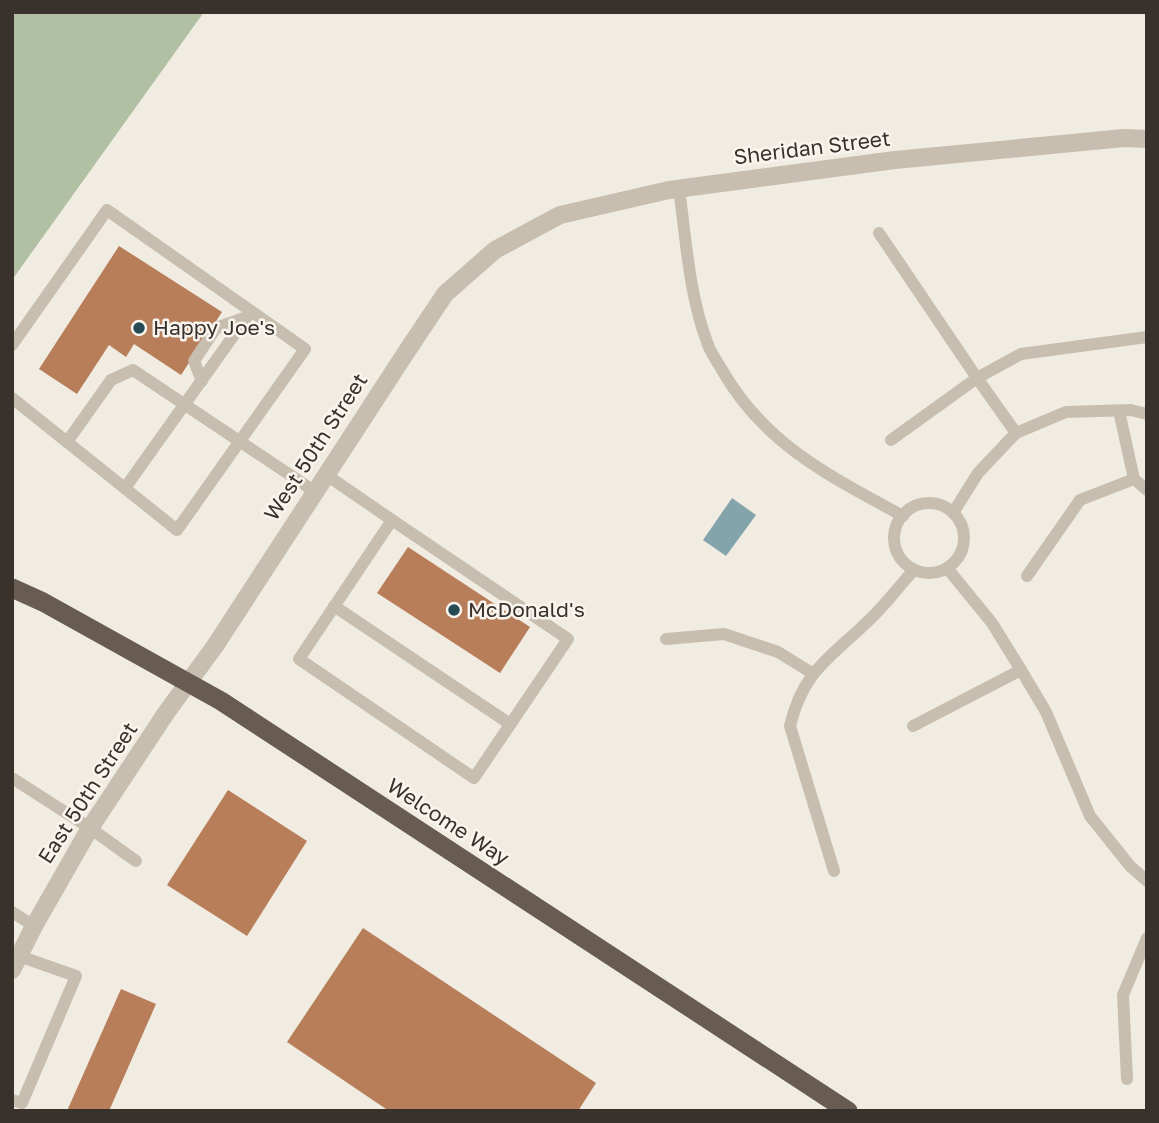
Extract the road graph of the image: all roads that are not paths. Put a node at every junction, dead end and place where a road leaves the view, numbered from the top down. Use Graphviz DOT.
graph roads {
  1 [pos="1147,139"];
  2 [pos="679,189"];
  3 [pos="878,233"];
  4 [pos="495,250"];
  5 [pos="249,314"];
  6 [pos="1147,337"];
  7 [pos="12,345"];
  8 [pos="977,378"];
  9 [pos="202,381"];
  10 [pos="12,398"];
  11 [pos="185,405"];
  12 [pos="1119,411"];
  13 [pos="1147,414"];
  14 [pos="1016,433"];
  15 [pos="891,440"];
  16 [pos="67,442"];
  17 [pos="240,442"];
  18 [pos="325,474"];
  19 [pos="1134,479"];
  20 [pos="125,488"];
  21 [pos="1147,490"];
  22 [pos="314,491"];
  23 [pos="953,513"];
  24 [pos="903,516"];
  25 [pos="393,520"];
  26 [pos="947,568"];
  27 [pos="914,570"];
  28 [pos="1027,576"];
  29 [pos="12,588"];
  30 [pos="334,606"];
  31 [pos="666,639"];
  32 [pos="1021,670"];
  33 [pos="812,673"];
  34 [pos="190,682"];
  35 [pos="510,724"];
  36 [pos="913,726"];
  37 [pos="12,778"];
  38 [pos="90,828"];
  39 [pos="136,861"];
  40 [pos="834,871"];
  41 [pos="1147,881"];
  42 [pos="12,912"];
  43 [pos="34,926"];
  44 [pos="1147,938"];
  45 [pos="16,963"];
  46 [pos="1127,1079"];
  47 [pos="12,1100"];
  48 [pos="848,1111"];
  1 -- 2 [label="street, Sheridan Street"];
  2 -- 4 [label="street, Sheridan Street"];
  2 -- 24 [label="lane"];
  3 -- 8 [label="lane"];
  4 -- 18 [label="street, West 50th Street"];
  5 -- 7 [label="lane"];
  5 -- 9 [label="lane"];
  5 -- 9 [label="lane"];
  5 -- 17 [label="lane"];
  6 -- 8 [label="lane"];
  8 -- 14 [label="lane"];
  8 -- 15 [label="lane"];
  9 -- 11 [label="lane"];
  10 -- 16 [label="lane"];
  11 -- 16 [label="lane"];
  11 -- 17 [label="lane"];
  11 -- 20 [label="lane"];
  12 -- 13 [label="lane"];
  12 -- 14 [label="lane"];
  12 -- 19 [label="lane"];
  14 -- 23 [label="lane"];
  16 -- 20 [label="lane"];
  17 -- 20 [label="lane"];
  17 -- 22 [label="lane"];
  18 -- 22 [label="street, West 50th Street"];
  18 -- 25 [label="lane"];
  19 -- 21 [label="lane"];
  19 -- 28 [label="lane"];
  22 -- 34 [label="street, West 50th Street"];
  23 -- 24 [label="lane"];
  23 -- 26 [label="lane"];
  24 -- 27 [label="lane"];
  25 -- 30 [label="lane"];
  25 -- 35 [label="lane"];
  26 -- 27 [label="lane"];
  26 -- 32 [label="lane"];
  27 -- 33 [label="lane"];
  29 -- 34 [label="highway, Welcome Way"];
  30 -- 35 [label="lane"];
  30 -- 35 [label="lane"];
  31 -- 33 [label="lane"];
  32 -- 36 [label="lane"];
  32 -- 41 [label="lane"];
  33 -- 40 [label="lane"];
  34 -- 38 [label="street, East 50th Street"];
  34 -- 48 [label="highway, Welcome Way"];
  37 -- 38 [label="lane"];
  38 -- 39 [label="lane"];
  38 -- 43 [label="street, East 50th Street"];
  42 -- 43 [label="lane"];
  43 -- 45 [label="street, East 50th Street"];
  44 -- 46 [label="lane"];
  45 -- 47 [label="lane"];
}
